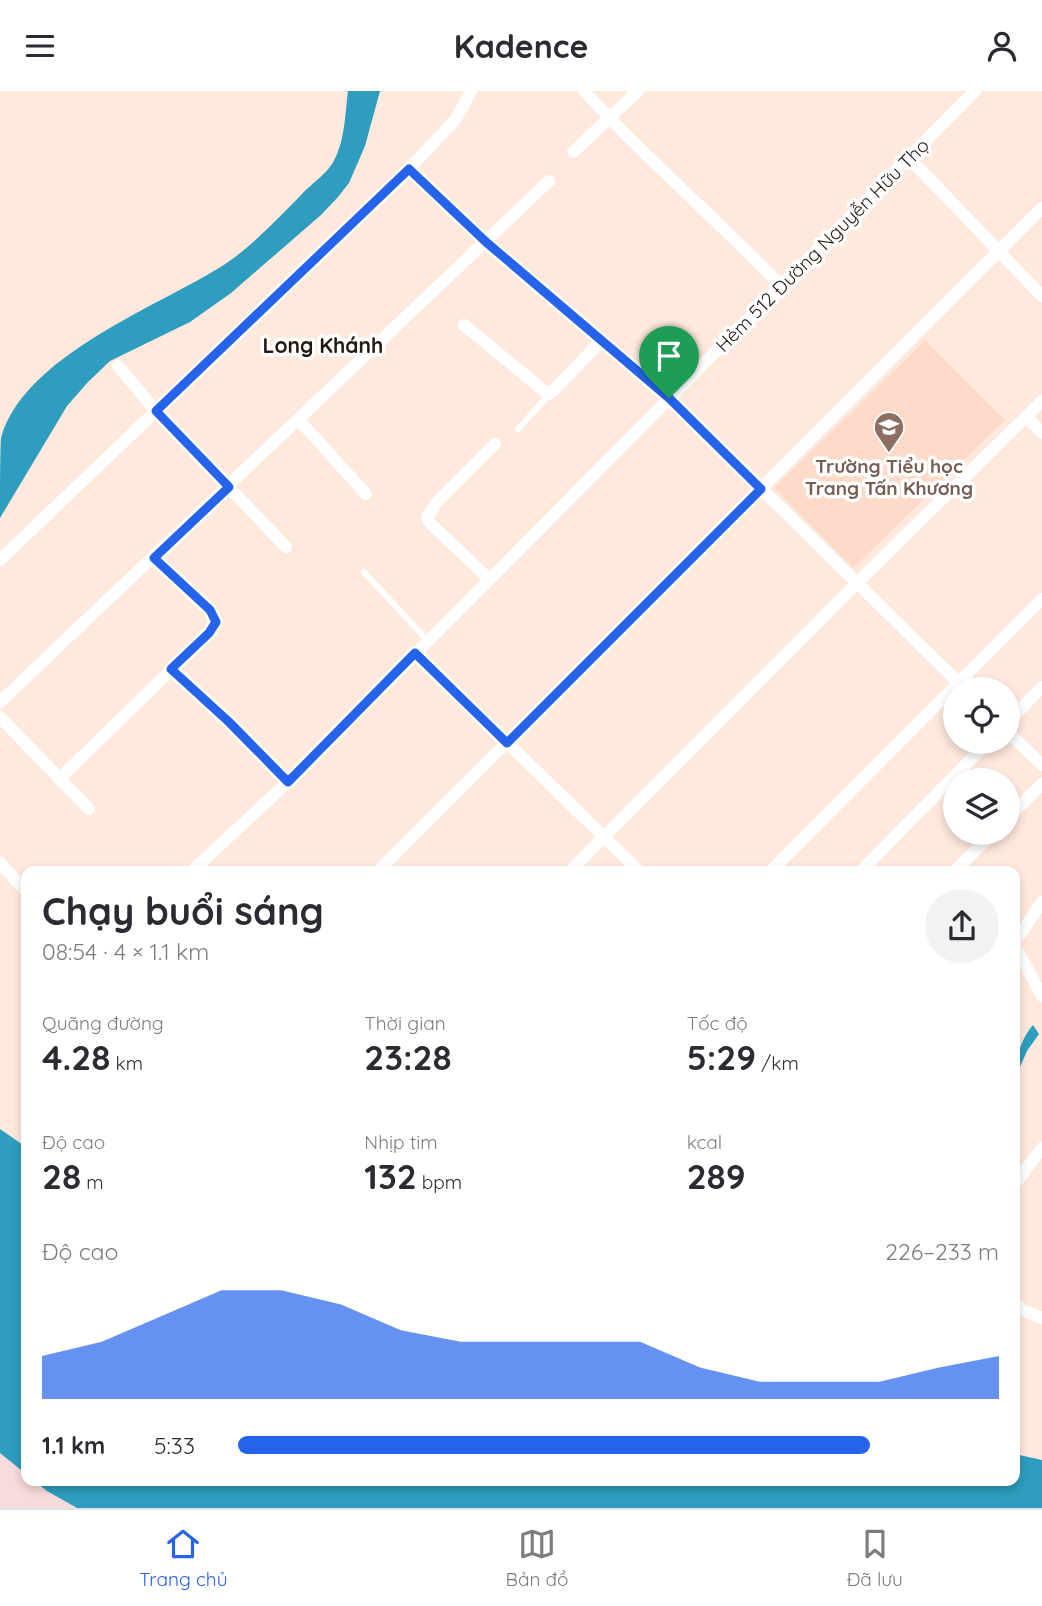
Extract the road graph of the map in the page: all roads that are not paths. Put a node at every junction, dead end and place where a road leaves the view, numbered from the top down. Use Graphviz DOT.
graph roads {
  1 [pos="471,91"];
  2 [pos="584,91"];
  3 [pos="638,91"];
  4 [pos="975,91"];
  5 [pos="609,119"];
  6 [pos="573,152"];
  7 [pos="909,159"];
  8 [pos="409,169"];
  9 [pos="550,181"];
  10 [pos="1042,208"];
  11 [pos="486,242"];
  12 [pos="999,252"];
  13 [pos="781,286"];
  14 [pos="1042,296"];
  15 [pos="464,325"];
  16 [pos="602,340"];
  17 [pos="118,366"];
  18 [pos="550,394"];
  19 [pos="669,398"];
  20 [pos="1042,401"];
  21 [pos="156,411"];
  22 [pos="1026,416"];
  23 [pos="299,420"];
  24 [pos="518,429"];
  25 [pos="1042,433"];
  26 [pos="495,445"];
  27 [pos="229,487"];
  28 [pos="761,489"];
  29 [pos="366,494"];
  30 [pos="286,547"];
  31 [pos="154,558"];
  32 [pos="0,560"];
  33 [pos="364,572"];
  34 [pos="489,579"];
  35 [pos="856,584"];
  36 [pos="1042,599"];
  37 [pos="428,641"];
  38 [pos="415,653"];
  39 [pos="171,669"];
  40 [pos="952,677"];
  41 [pos="969,677"];
  42 [pos="1042,687"];
  43 [pos="0,702"];
  44 [pos="943,704"];
  45 [pos="1020,710"];
  46 [pos="0,717"];
  47 [pos="507,743"];
  48 [pos="1020,744"];
  49 [pos="976,754"];
  50 [pos="1042,765"];
  51 [pos="59,779"];
  52 [pos="288,782"];
  53 [pos="1042,784"];
  54 [pos="1020,806"];
  55 [pos="89,809"];
  56 [pos="603,838"];
  57 [pos="981,845"];
  58 [pos="0,863"];
  59 [pos="197,866"];
  60 [pos="383,866"];
  61 [pos="575,866"];
  62 [pos="634,866"];
  63 [pos="776,866"];
  64 [pos="866,866"];
  65 [pos="959,866"];
  66 [pos="21,886"];
  67 [pos="1042,902"];
  68 [pos="1020,936"];
  69 [pos="1020,954"];
  70 [pos="1042,996"];
  71 [pos="1042,1148"];
  72 [pos="1020,1177"];
  73 [pos="1020,1308"];
  74 [pos="1042,1318"];
  1 -- 8 [label="street"];
  2 -- 5 [label="street"];
  3 -- 5 [label="street"];
  4 -- 7 [label="street, Hẻm 512 Đường Nguyễn Hữu Thọ"];
  5 -- 6 [label="street"];
  5 -- 13 [label="street"];
  7 -- 12 [label="street"];
  7 -- 13 [label="street, Hẻm 512 Đường Nguyễn Hữu Thọ"];
  8 -- 11 [label="street"];
  8 -- 21 [label="street"];
  9 -- 11 [label="street"];
  10 -- 12 [label="street"];
  11 -- 16 [label="street"];
  11 -- 23 [label="street"];
  12 -- 14 [label="street"];
  12 -- 28 [label="street"];
  13 -- 19 [label="street, Hẻm 512 Đường Nguyễn Hữu Thọ"];
  15 -- 18 [label="street"];
  16 -- 18 [label="street"];
  16 -- 19 [label="street"];
  17 -- 21 [label="street"];
  18 -- 24 [label="lane"];
  19 -- 28 [label="street"];
  19 -- 34 [label="street, Hẻm 512 Đường Nguyễn Hữu Thọ"];
  20 -- 22 [label="street"];
  21 -- 27 [label="street"];
  21 -- 32 [label="street"];
  22 -- 25 [label="street"];
  22 -- 35 [label="street"];
  23 -- 27 [label="street"];
  23 -- 29 [label="street"];
  26 -- 34 [label="street"];
  27 -- 30 [label="street"];
  27 -- 31 [label="street"];
  28 -- 35 [label="street"];
  28 -- 47 [label="street"];
  31 -- 39 [label="street"];
  31 -- 43 [label="street"];
  33 -- 37 [label="lane"];
  34 -- 37 [label="street, Hẻm 512 Đường Nguyễn Hữu Thọ"];
  35 -- 40 [label="street"];
  35 -- 56 [label="street"];
  36 -- 41 [label="street"];
  37 -- 38 [label="street, Hẻm 512 Đường Nguyễn Hữu Thọ"];
  38 -- 47 [label="street"];
  38 -- 52 [label="street, Hẻm 512 Đường Nguyễn Hữu Thọ"];
  39 -- 51 [label="street"];
  39 -- 52 [label="street"];
  42 -- 45 [label="street"];
  44 -- 63 [label="street"];
  46 -- 51 [label="street"];
  47 -- 56 [label="street"];
  47 -- 60 [label="street"];
  48 -- 50 [label="street"];
  49 -- 64 [label="street"];
  51 -- 55 [label="street"];
  52 -- 59 [label="street, Hẻm 512 Đường Nguyễn Hữu Thọ"];
  53 -- 54 [label="street"];
  56 -- 61 [label="street"];
  56 -- 62 [label="street"];
  57 -- 65 [label="street"];
  58 -- 66 [label="street"];
  67 -- 68 [label="street"];
  69 -- 70 [label="street"];
  71 -- 72 [label="street"];
  73 -- 74 [label="street"];
}
